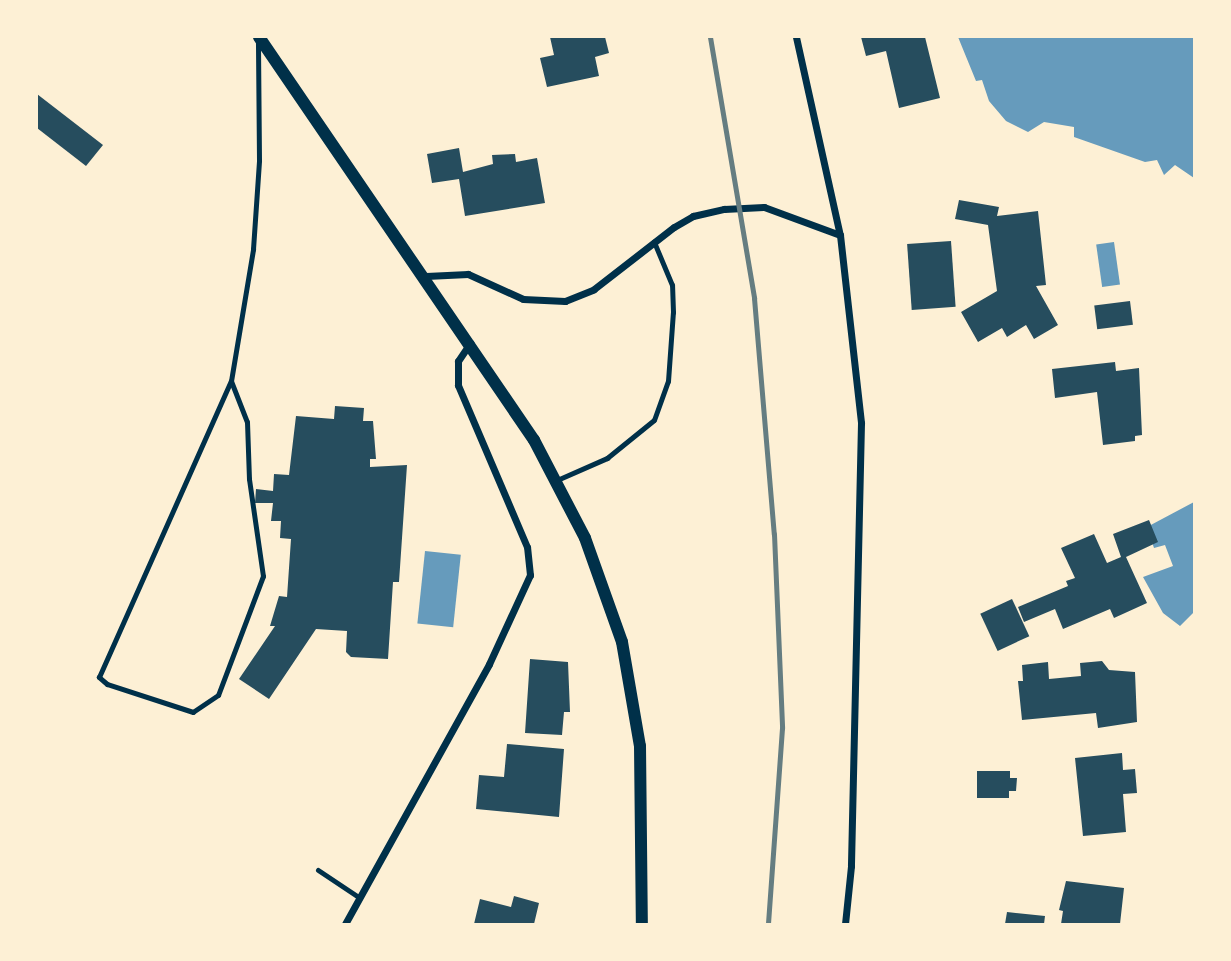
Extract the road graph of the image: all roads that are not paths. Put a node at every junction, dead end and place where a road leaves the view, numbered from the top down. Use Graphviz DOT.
graph roads {
  1 [pos="258,37"];
  2 [pos="796,37"];
  3 [pos="840,235"];
  4 [pos="654,242"];
  5 [pos="426,276"];
  6 [pos="470,343"];
  7 [pos="231,381"];
  8 [pos="557,480"];
  9 [pos="318,870"];
  10 [pos="360,898"];
  11 [pos="345,924"];
  12 [pos="642,924"];
  13 [pos="845,924"];
  1 -- 5 [label="street"];
  1 -- 7 [label="lane"];
  2 -- 3 [label="street"];
  3 -- 4 [label="street"];
  3 -- 13 [label="street"];
  4 -- 5 [label="street"];
  4 -- 8 [label="lane"];
  5 -- 6 [label="street"];
  6 -- 8 [label="street"];
  6 -- 10 [label="street"];
  7 -- 7 [label="lane"];
  8 -- 12 [label="street"];
  9 -- 10 [label="lane"];
  10 -- 11 [label="street"];
}
